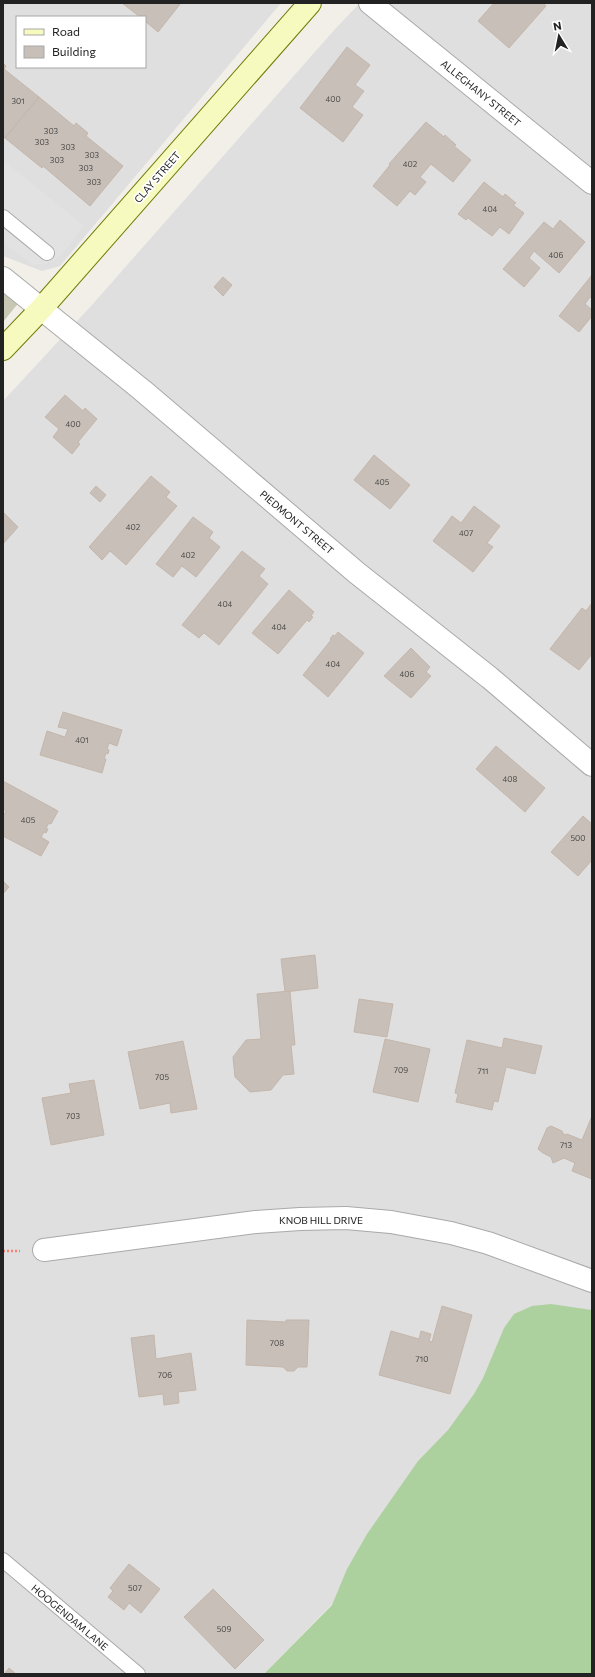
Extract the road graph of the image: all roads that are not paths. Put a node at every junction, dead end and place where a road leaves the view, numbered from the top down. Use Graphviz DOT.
graph roads {
  1 [pos="310,3"];
  2 [pos="370,3"];
  3 [pos="592,183"];
  4 [pos="5,223"];
  5 [pos="47,253"];
  6 [pos="3,278"];
  7 [pos="41,309"];
  8 [pos="3,349"];
  9 [pos="592,765"];
  10 [pos="44,1250"];
  11 [pos="592,1281"];
  12 [pos="3,1560"];
  13 [pos="138,1674"];
  1 -- 7 [label="street, CLAY STREET"];
  2 -- 3 [label="street, ALLEGHANY STREET"];
  4 -- 5 [label="lane"];
  6 -- 7 [label="street, PIEDMONT STREET"];
  7 -- 8 [label="street, CLAY STREET"];
  7 -- 9 [label="street, PIEDMONT STREET"];
  10 -- 11 [label="street, KNOB HILL DRIVE"];
  12 -- 13 [label="lane, HOOGENDAM LANE"];
}
